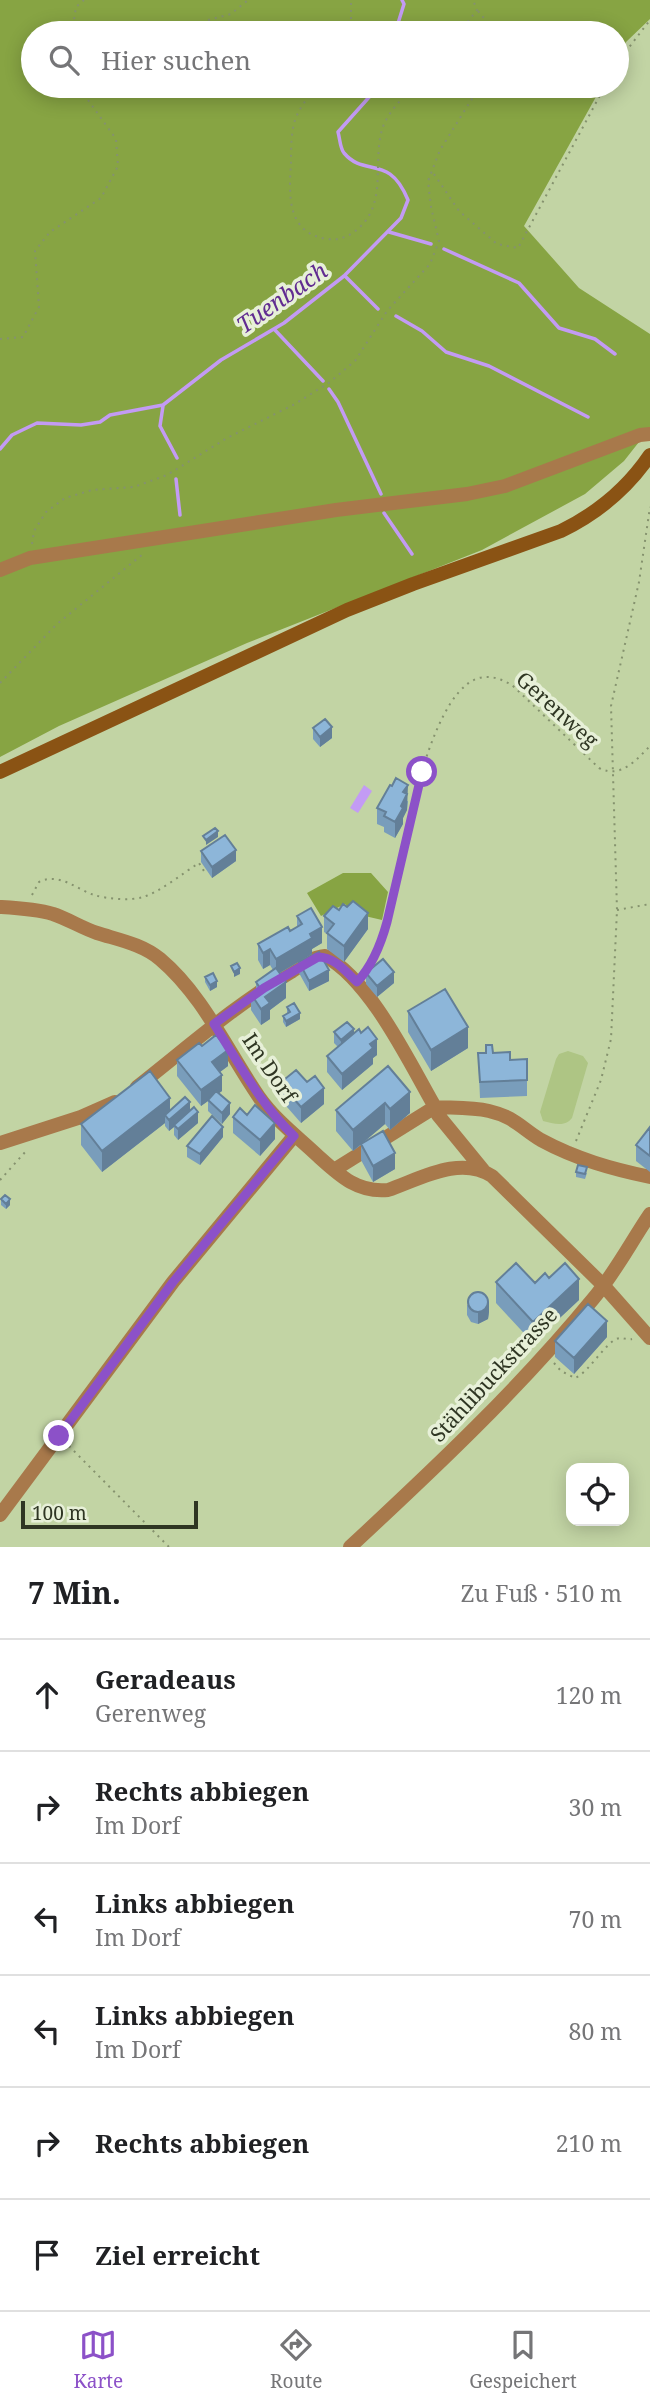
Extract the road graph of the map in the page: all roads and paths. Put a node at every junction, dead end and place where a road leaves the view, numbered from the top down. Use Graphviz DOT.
graph roads {
  1 [pos="84,0"];
  2 [pos="248,0"];
  3 [pos="351,0"];
  4 [pos="473,0"];
  5 [pos="477,10"];
  6 [pos="208,20"];
  7 [pos="650,20"];
  8 [pos="74,21"];
  9 [pos="351,21"];
  10 [pos="468,21"];
  11 [pos="486,21"];
  12 [pos="629,47"];
  13 [pos="87,98"];
  14 [pos="307,98"];
  15 [pos="402,98"];
  16 [pos="472,98"];
  17 [pos="599,98"];
  18 [pos="433,172"];
  19 [pos="0,339"];
  20 [pos="650,434"];
  21 [pos="650,455"];
  22 [pos="650,507"];
  23 [pos="144,553"];
  24 [pos="30,558"];
  25 [pos="0,570"];
  26 [pos="0,683"];
  27 [pos="650,746"];
  28 [pos="0,772"];
  29 [pos="614,772"];
  30 [pos="204,871"];
  31 [pos="650,904"];
  32 [pos="0,907"];
  33 [pos="29,909"];
  34 [pos="618,910"];
  35 [pos="357,982"];
  36 [pos="214,1024"];
  37 [pos="435,1107"];
  38 [pos="43,1130"];
  39 [pos="294,1136"];
  40 [pos="0,1143"];
  41 [pos="571,1155"];
  42 [pos="334,1170"];
  43 [pos="483,1170"];
  44 [pos="650,1177"];
  45 [pos="0,1180"];
  46 [pos="650,1214"];
  47 [pos="603,1285"];
  48 [pos="647,1334"];
  49 [pos="544,1354"];
  50 [pos="59,1436"];
  51 [pos="0,1515"];
  52 [pos="170,1547"];
  53 [pos="350,1547"];
  1 -- 8 [label="path"];
  2 -- 6 [label="path"];
  3 -- 9 [label="path"];
  4 -- 5 [label="path"];
  5 -- 10 [label="path"];
  5 -- 11 [label="path"];
  7 -- 12 [label="path"];
  13 -- 19 [label="path"];
  14 -- 15 [label="path"];
  16 -- 18 [label="path"];
  17 -- 18 [label="path"];
  18 -- 24 [label="path"];
  20 -- 24 [label="street"];
  21 -- 28 [label="street"];
  22 -- 29 [label="path"];
  23 -- 26 [label="path"];
  24 -- 25 [label="street"];
  27 -- 29 [label="path"];
  29 -- 34 [label="path"];
  29 -- 35 [label="path, Gerenweg"];
  30 -- 33 [label="path"];
  31 -- 34 [label="path"];
  32 -- 33 [label="street"];
  33 -- 36 [label="street"];
  34 -- 41 [label="path"];
  35 -- 36 [label="street, Im Dorf"];
  35 -- 37 [label="street, Im Dorf"];
  36 -- 38 [label="street"];
  36 -- 39 [label="street, Im Dorf"];
  37 -- 41 [label="street"];
  37 -- 42 [label="street"];
  37 -- 43 [label="street, Im Dorf"];
  38 -- 40 [label="street"];
  38 -- 45 [label="path"];
  39 -- 42 [label="street, Im Dorf"];
  39 -- 50 [label="street"];
  41 -- 44 [label="street"];
  42 -- 43 [label="street, Im Dorf"];
  43 -- 47 [label="street"];
  46 -- 47 [label="street, Stählibuckstrasse"];
  47 -- 48 [label="street"];
  47 -- 49 [label="street, Stählibuckstrasse"];
  48 -- 49 [label="path"];
  49 -- 53 [label="street, Stählibuckstrasse"];
  50 -- 51 [label="street"];
  50 -- 52 [label="path"];
}
